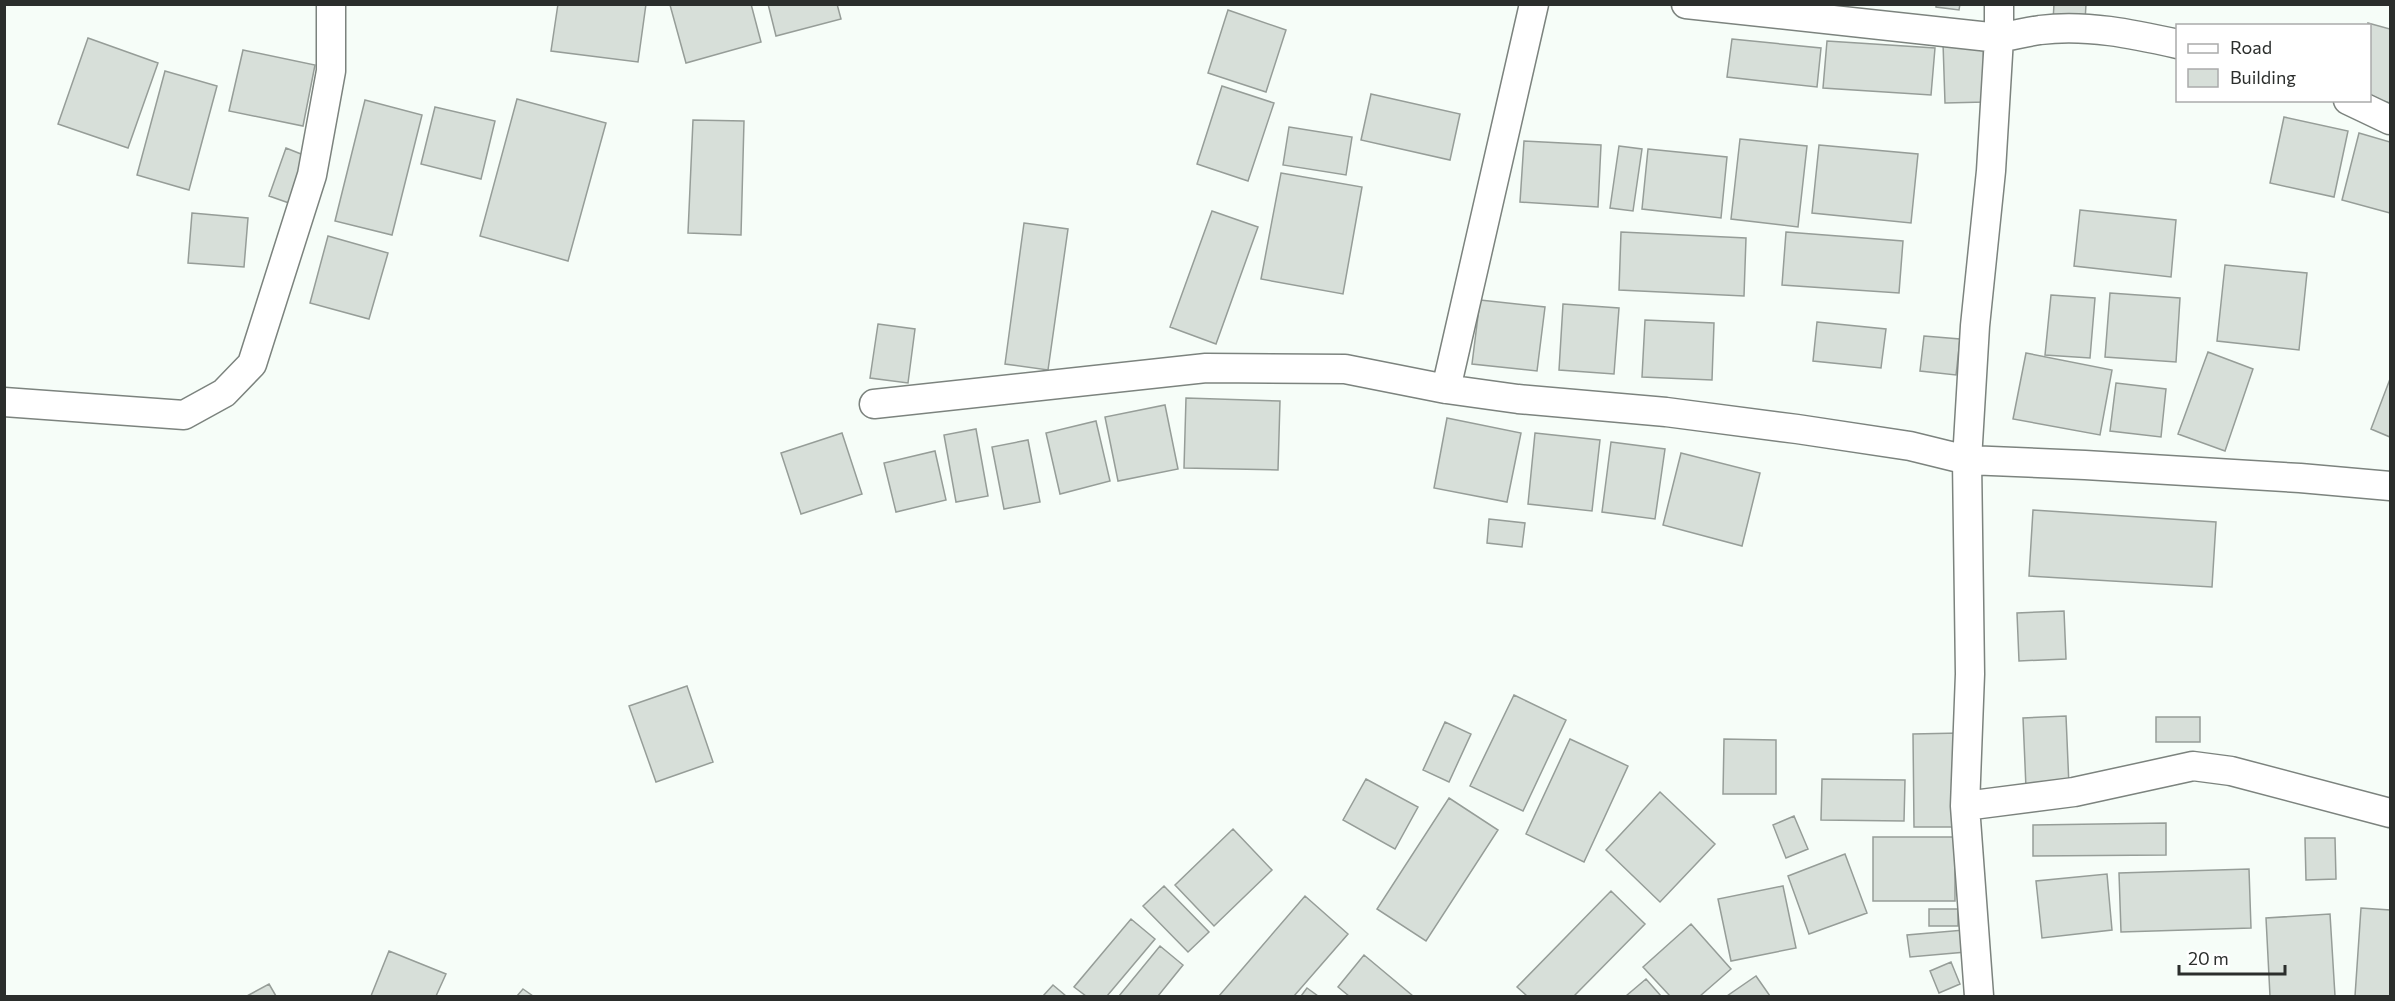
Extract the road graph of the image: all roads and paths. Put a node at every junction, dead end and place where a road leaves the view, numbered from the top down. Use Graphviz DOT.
graph roads {
  1 [pos="331,4"];
  2 [pos="1534,4"];
  3 [pos="1686,4"];
  4 [pos="1999,4"];
  5 [pos="1999,38"];
  6 [pos="2176,44"];
  7 [pos="2352,102"];
  8 [pos="2391,120"];
  9 [pos="1446,389"];
  10 [pos="4,402"];
  11 [pos="874,405"];
  12 [pos="1967,460"];
  13 [pos="2391,486"];
  14 [pos="1965,806"];
  15 [pos="2391,813"];
  16 [pos="1978,996"];
  1 -- 10 [label="street"];
  2 -- 9 [label="street"];
  3 -- 5 [label="street"];
  4 -- 5 [label="street"];
  5 -- 6 [label="street"];
  5 -- 12 [label="street"];
  7 -- 8 [label="street"];
  9 -- 11 [label="street"];
  9 -- 12 [label="street"];
  12 -- 13 [label="street"];
  12 -- 14 [label="street"];
  14 -- 15 [label="street"];
  14 -- 16 [label="street"];
}
